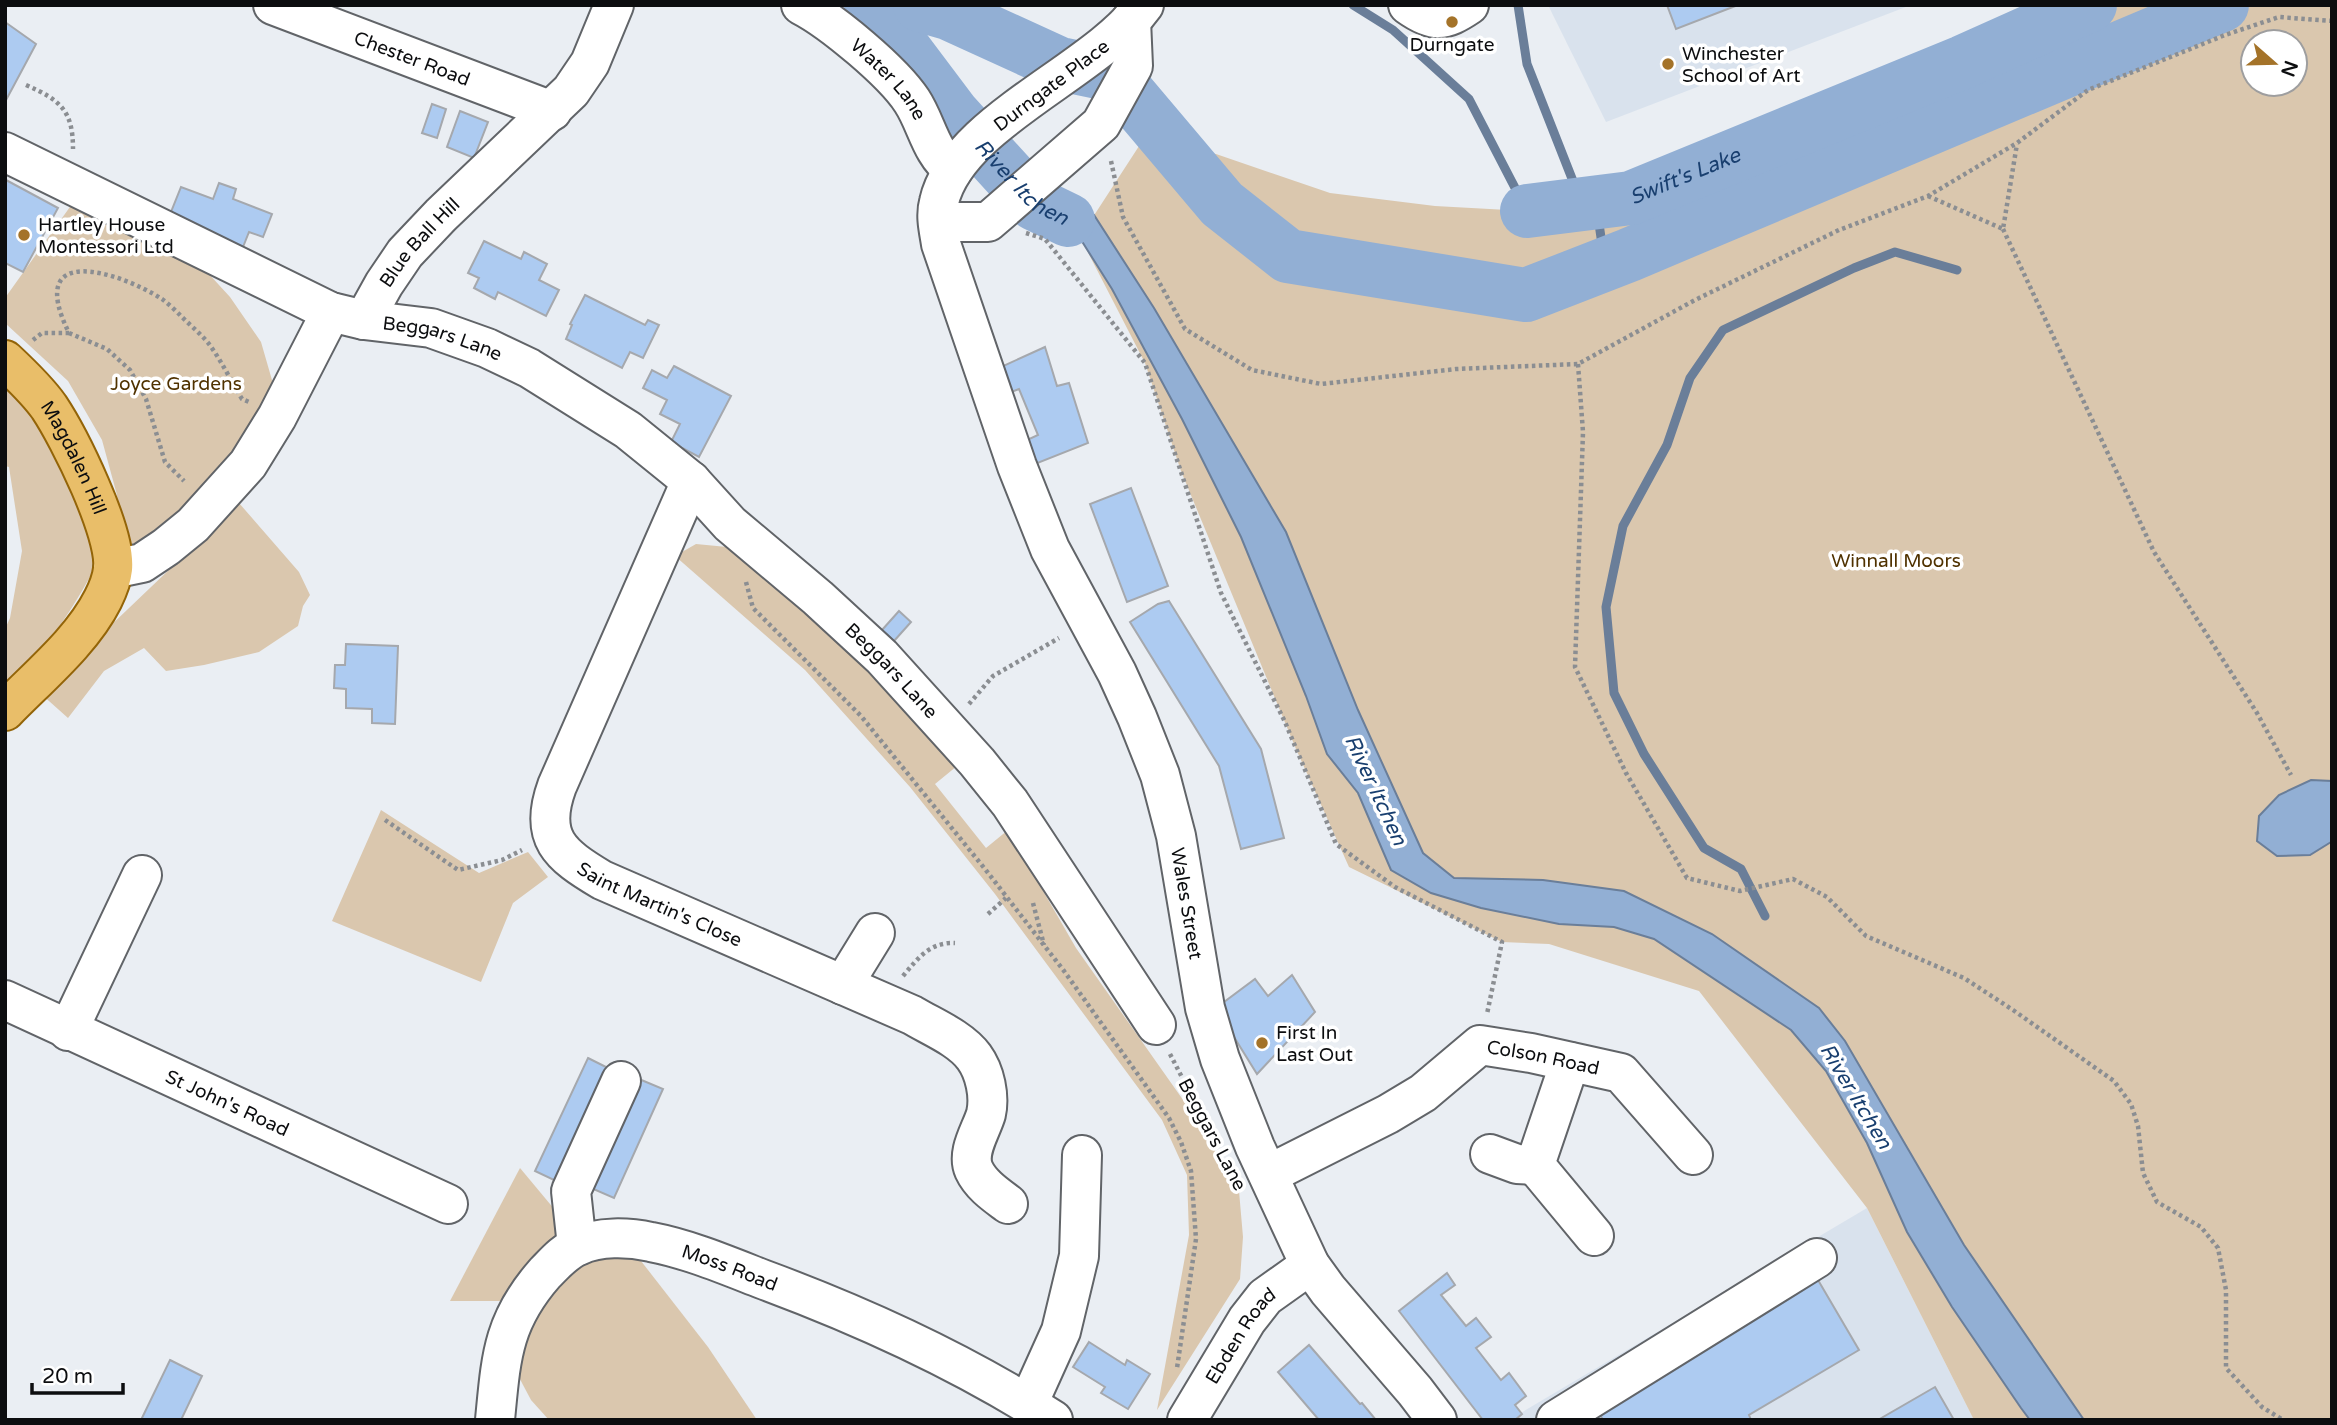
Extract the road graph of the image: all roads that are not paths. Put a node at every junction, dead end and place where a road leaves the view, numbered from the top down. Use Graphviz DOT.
graph roads {
  1 [pos="273,5"];
  2 [pos="614,5"];
  3 [pos="801,5"];
  4 [pos="1408,5"];
  5 [pos="1469,5"];
  6 [pos="1137,13"];
  7 [pos="552,111"];
  8 [pos="5,152"];
  9 [pos="956,167"];
  10 [pos="938,222"];
  11 [pos="348,316"];
  12 [pos="15,352"];
  13 [pos="980,359"];
  14 [pos="691,481"];
  15 [pos="113,569"];
  16 [pos="53,662"];
  17 [pos="5,691"];
  18 [pos="5,711"];
  19 [pos="142,875"];
  20 [pos="875,933"];
  21 [pos="843,985"];
  22 [pos="9,1012"];
  23 [pos="1156,1025"];
  24 [pos="68,1031"];
  25 [pos="1570,1062"];
  26 [pos="621,1081"];
  27 [pos="1490,1154"];
  28 [pos="1082,1155"];
  29 [pos="1693,1155"];
  30 [pos="1535,1165"];
  31 [pos="1269,1174"];
  32 [pos="448,1204"];
  33 [pos="1008,1204"];
  34 [pos="1594,1236"];
  35 [pos="577,1246"];
  36 [pos="1817,1258"];
  37 [pos="1310,1265"];
  38 [pos="1040,1412"];
  39 [pos="1196,1416"];
  40 [pos="495,1420"];
  41 [pos="1437,1420"];
  42 [pos="1556,1420"];
  1 -- 7 [label="street, Chester Road"];
  2 -- 7 [label="street, Blue Ball Hill"];
  3 -- 9 [label="street, Water Lane"];
  4 -- 5 [label="street"];
  6 -- 9 [label="street, Durngate Place"];
  6 -- 10 [label="street, Durngate Place"];
  7 -- 11 [label="street, Blue Ball Hill"];
  8 -- 11 [label="street, Beggars Lane"];
  9 -- 10 [label="street, Durngate Place"];
  10 -- 13 [label="street, Durngate Place"];
  11 -- 14 [label="street, Beggars Lane"];
  11 -- 15 [label="street, Blue Ball Hill"];
  12 -- 15 [label="main road, Magdalen Hill"];
  13 -- 31 [label="street, Wales Street"];
  14 -- 21 [label="street, Saint Martin's Close"];
  14 -- 23 [label="street, Beggars Lane"];
  15 -- 16 [label="main road"];
  16 -- 17 [label="street"];
  16 -- 18 [label="main road"];
  19 -- 24 [label="street"];
  20 -- 21 [label="street"];
  21 -- 33 [label="street, Saint Martin's Close"];
  22 -- 24 [label="street, St John's Road"];
  24 -- 32 [label="street, St John's Road"];
  25 -- 29 [label="street, Colson Road"];
  25 -- 30 [label="street"];
  25 -- 31 [label="street, Colson Road"];
  26 -- 35 [label="street"];
  27 -- 30 [label="street"];
  28 -- 38 [label="street"];
  30 -- 34 [label="street"];
  31 -- 37 [label="street, Wales Street"];
  35 -- 38 [label="street, Moss Road"];
  35 -- 40 [label="street, Moss Road"];
  36 -- 42 [label="street"];
  37 -- 39 [label="street, Ebden Road"];
  37 -- 41 [label="street, Wales Street"];
}
